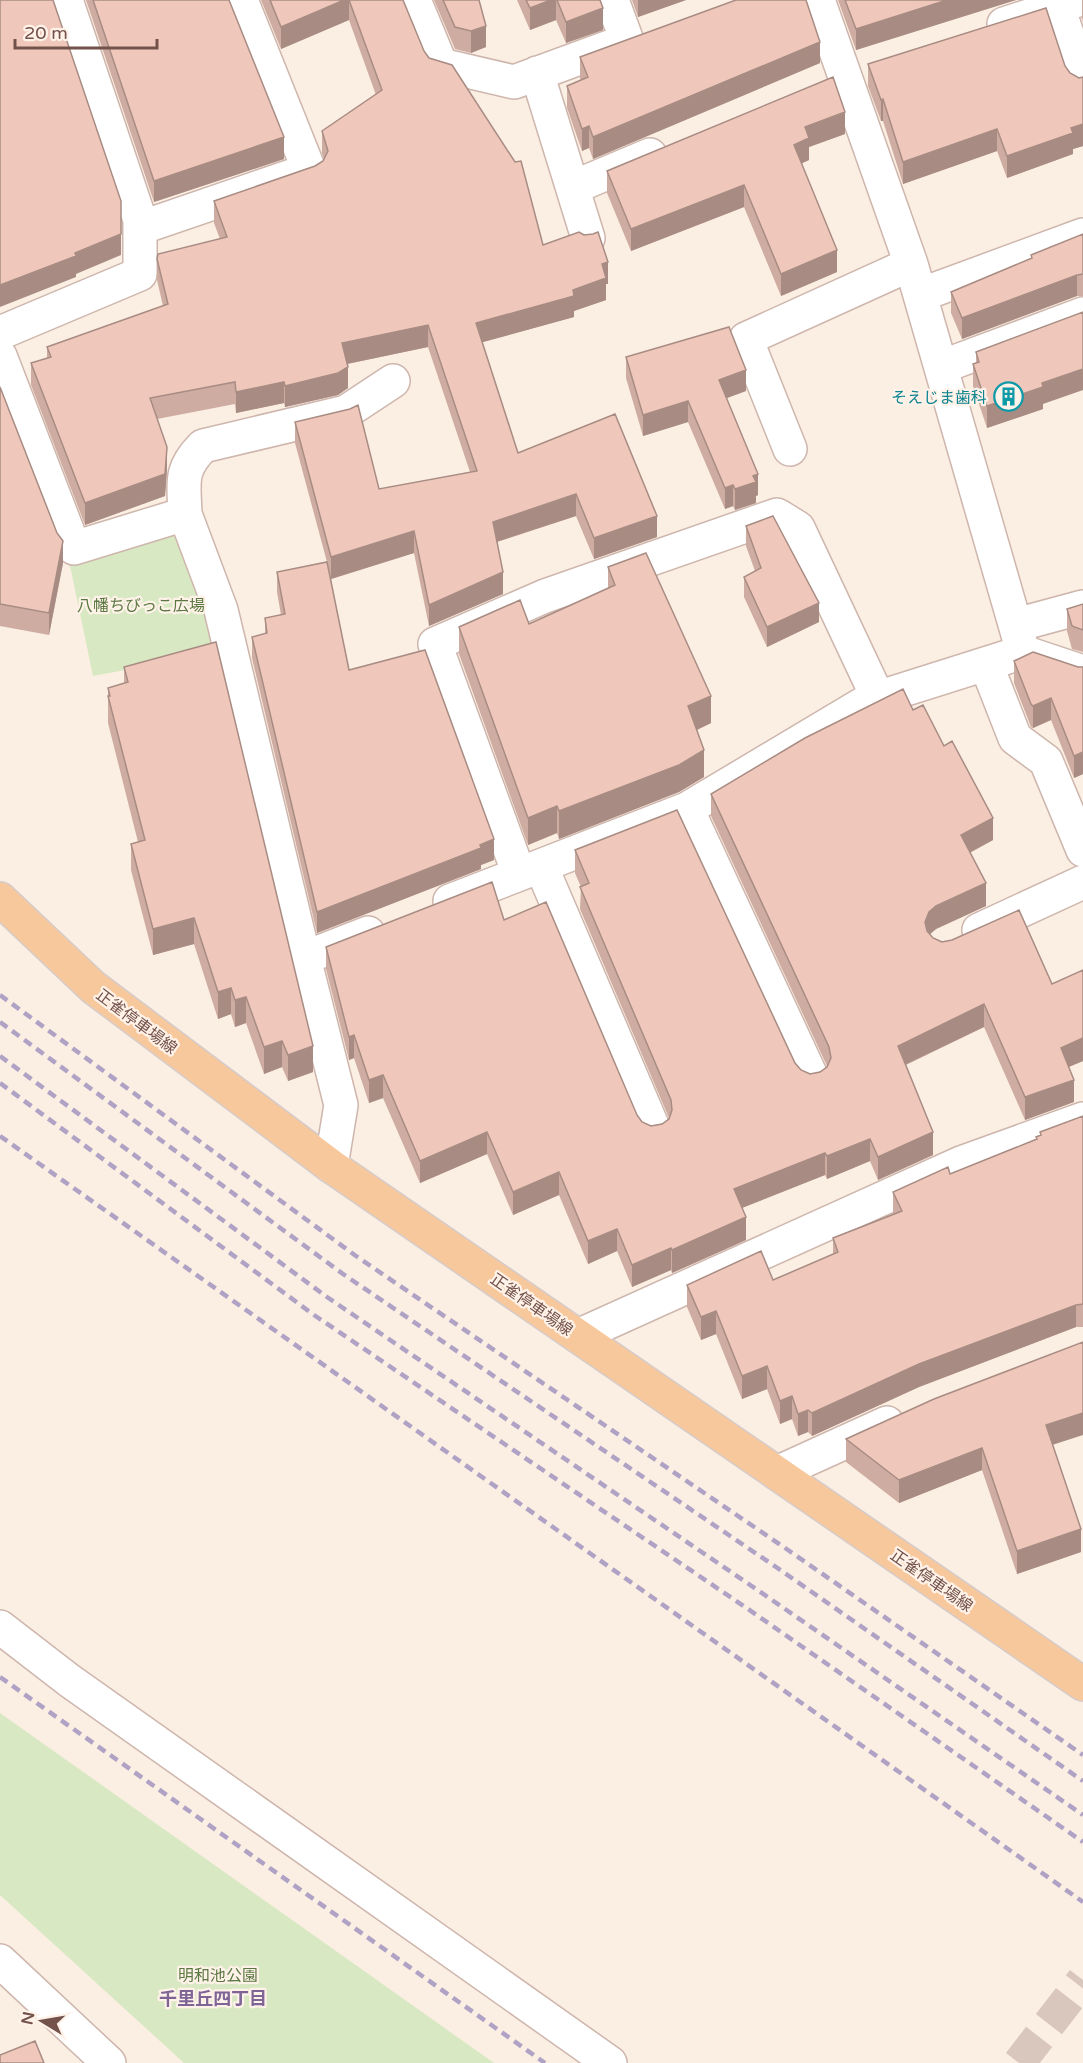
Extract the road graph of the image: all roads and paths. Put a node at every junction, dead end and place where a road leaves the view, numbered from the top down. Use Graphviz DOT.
graph roads {
  1 [pos="66,0"];
  2 [pos="241,0"];
  3 [pos="414,0"];
  4 [pos="612,0"];
  5 [pos="818,0"];
  6 [pos="1068,4"];
  7 [pos="658,30"];
  8 [pos="979,32"];
  9 [pos="627,41"];
  10 [pos="877,63"];
  11 [pos="537,73"];
  12 [pos="832,78"];
  13 [pos="1083,81"];
  14 [pos="682,142"];
  15 [pos="574,187"];
  16 [pos="140,228"];
  17 [pos="1083,235"];
  18 [pos="588,238"];
  19 [pos="911,264"];
  20 [pos="920,295"];
  21 [pos="1083,314"];
  22 [pos="0,333"];
  23 [pos="0,356"];
  24 [pos="941,367"];
  25 [pos="393,381"];
  26 [pos="790,449"];
  27 [pos="185,514"];
  28 [pos="1083,607"];
  29 [pos="1020,638"];
  30 [pos="986,664"];
  31 [pos="1083,672"];
  32 [pos="878,698"];
  33 [pos="687,809"];
  34 [pos="1083,850"];
  35 [pos="530,870"];
  36 [pos="1083,882"];
  37 [pos="0,899"];
  38 [pos="955,941"];
  39 [pos="304,958"];
  40 [pos="812,1078"];
  41 [pos="1083,1119"];
  42 [pos="654,1130"];
  43 [pos="331,1166"];
  44 [pos="578,1336"];
  45 [pos="916,1409"];
  46 [pos="777,1473"];
  47 [pos="0,1628"];
  48 [pos="1083,1684"];
  49 [pos="7,1976"];
  50 [pos="109,2063"];
  51 [pos="610,2063"];
  1 -- 16 [label="street"];
  2 -- 16 [label="street"];
  3 -- 11 [label="street"];
  4 -- 9 [label="street"];
  5 -- 12 [label="street"];
  6 -- 8 [label="street"];
  6 -- 13 [label="street"];
  7 -- 9 [label="street"];
  9 -- 11 [label="street"];
  10 -- 12 [label="street"];
  11 -- 15 [label="street"];
  12 -- 19 [label="street"];
  14 -- 15 [label="street"];
  15 -- 18 [label="street"];
  16 -- 22 [label="street"];
  17 -- 20 [label="street"];
  19 -- 20 [label="street"];
  19 -- 26 [label="street"];
  20 -- 24 [label="street"];
  21 -- 24 [label="street"];
  23 -- 27 [label="street"];
  24 -- 29 [label="street"];
  25 -- 27 [label="street"];
  27 -- 39 [label="street"];
  28 -- 29 [label="street"];
  29 -- 30 [label="street"];
  29 -- 31 [label="street"];
  30 -- 32 [label="street"];
  30 -- 34 [label="street"];
  32 -- 33 [label="street"];
  32 -- 35 [label="street"];
  33 -- 35 [label="street"];
  33 -- 40 [label="street"];
  35 -- 39 [label="street"];
  35 -- 42 [label="street"];
  36 -- 38 [label="street"];
  37 -- 43 [label="main road, 正雀停車場線"];
  39 -- 43 [label="street"];
  41 -- 44 [label="street"];
  43 -- 44 [label="main road, 正雀停車場線"];
  44 -- 46 [label="main road, 正雀停車場線"];
  45 -- 46 [label="street"];
  46 -- 48 [label="main road, 正雀停車場線"];
  47 -- 51 [label="street"];
  49 -- 50 [label="street"];
}
